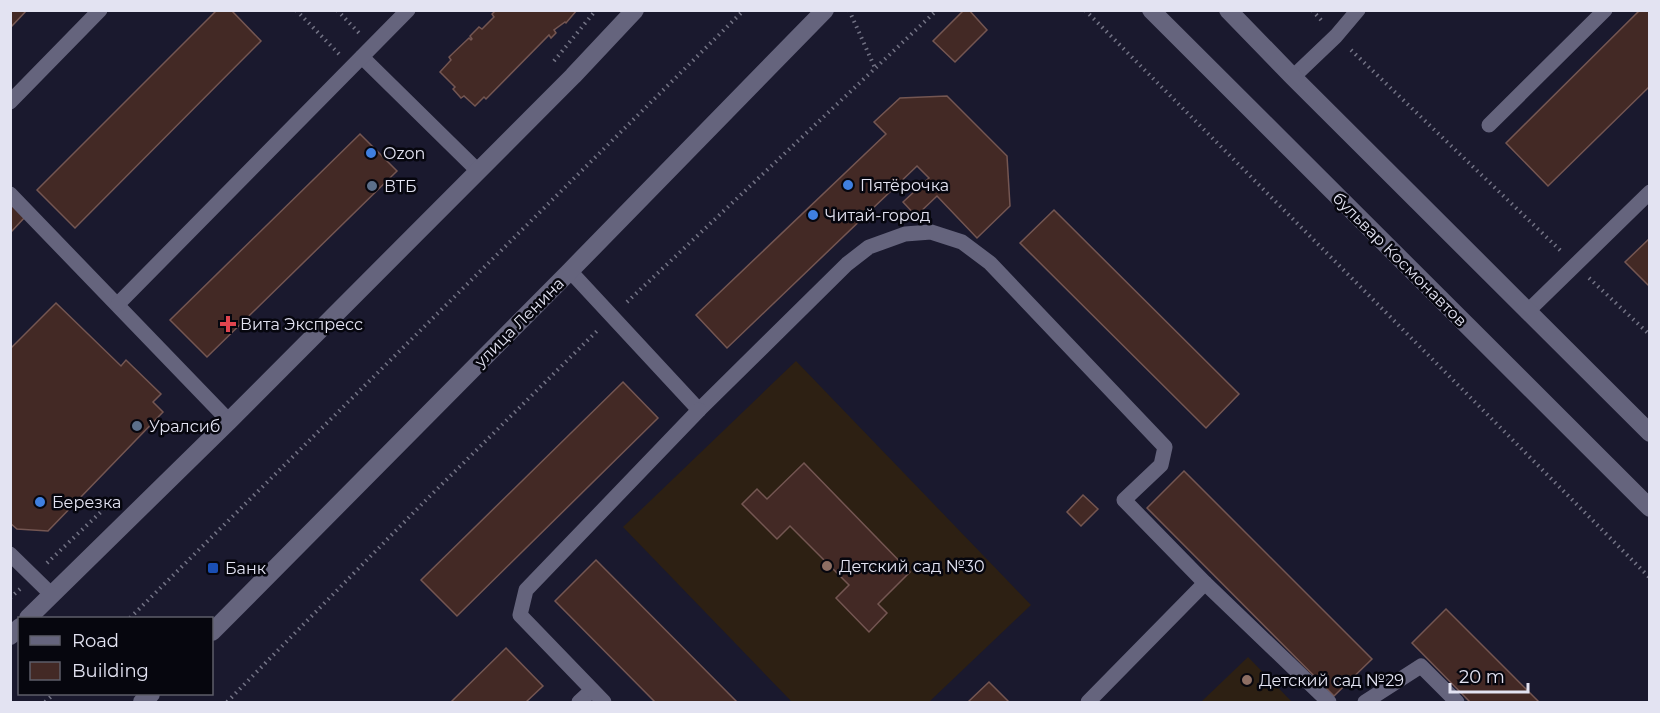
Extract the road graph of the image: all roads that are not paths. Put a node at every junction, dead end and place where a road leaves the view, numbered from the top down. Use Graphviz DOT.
graph roads {
  1 [pos="100,10"];
  2 [pos="408,10"];
  3 [pos="635,10"];
  4 [pos="825,10"];
  5 [pos="1151,10"];
  6 [pos="1228,10"];
  7 [pos="1358,10"];
  8 [pos="1605,10"];
  9 [pos="362,57"];
  10 [pos="1293,78"];
  11 [pos="10,102"];
  12 [pos="1490,125"];
  13 [pos="478,171"];
  14 [pos="1650,192"];
  15 [pos="10,194"];
  16 [pos="570,271"];
  17 [pos="118,304"];
  18 [pos="1527,312"];
  19 [pos="699,410"];
  20 [pos="229,421"];
  21 [pos="1650,433"];
  22 [pos="1650,508"];
  23 [pos="10,554"];
  24 [pos="1205,584"];
  25 [pos="52,595"];
  26 [pos="29,617"];
  27 [pos="213,631"];
  28 [pos="592,690"];
  29 [pos="579,702"];
  30 [pos="604,702"];
  31 [pos="1088,702"];
  32 [pos="1329,702"];
  33 [pos="1365,702"];
  34 [pos="1457,702"];
  1 -- 11 [label="lane"];
  2 -- 9 [label="lane"];
  3 -- 13 [label="street"];
  4 -- 16 [label="street, улица Ленина"];
  5 -- 22 [label="street, бульвар Космонавтов"];
  6 -- 10 [label="street"];
  7 -- 10 [label="lane"];
  8 -- 12 [label="lane"];
  9 -- 13 [label="lane"];
  9 -- 17 [label="lane"];
  10 -- 18 [label="street"];
  13 -- 20 [label="street"];
  14 -- 18 [label="lane"];
  15 -- 17 [label="lane"];
  16 -- 19 [label="lane"];
  16 -- 27 [label="street, улица Ленина"];
  17 -- 20 [label="lane"];
  18 -- 21 [label="street"];
  19 -- 24 [label="lane"];
  19 -- 28 [label="lane"];
  20 -- 25 [label="street"];
  23 -- 25 [label="lane"];
  24 -- 31 [label="lane"];
  24 -- 32 [label="lane"];
  25 -- 26 [label="street"];
  28 -- 29 [label="lane"];
  28 -- 30 [label="lane"];
  33 -- 34 [label="lane"];
}
